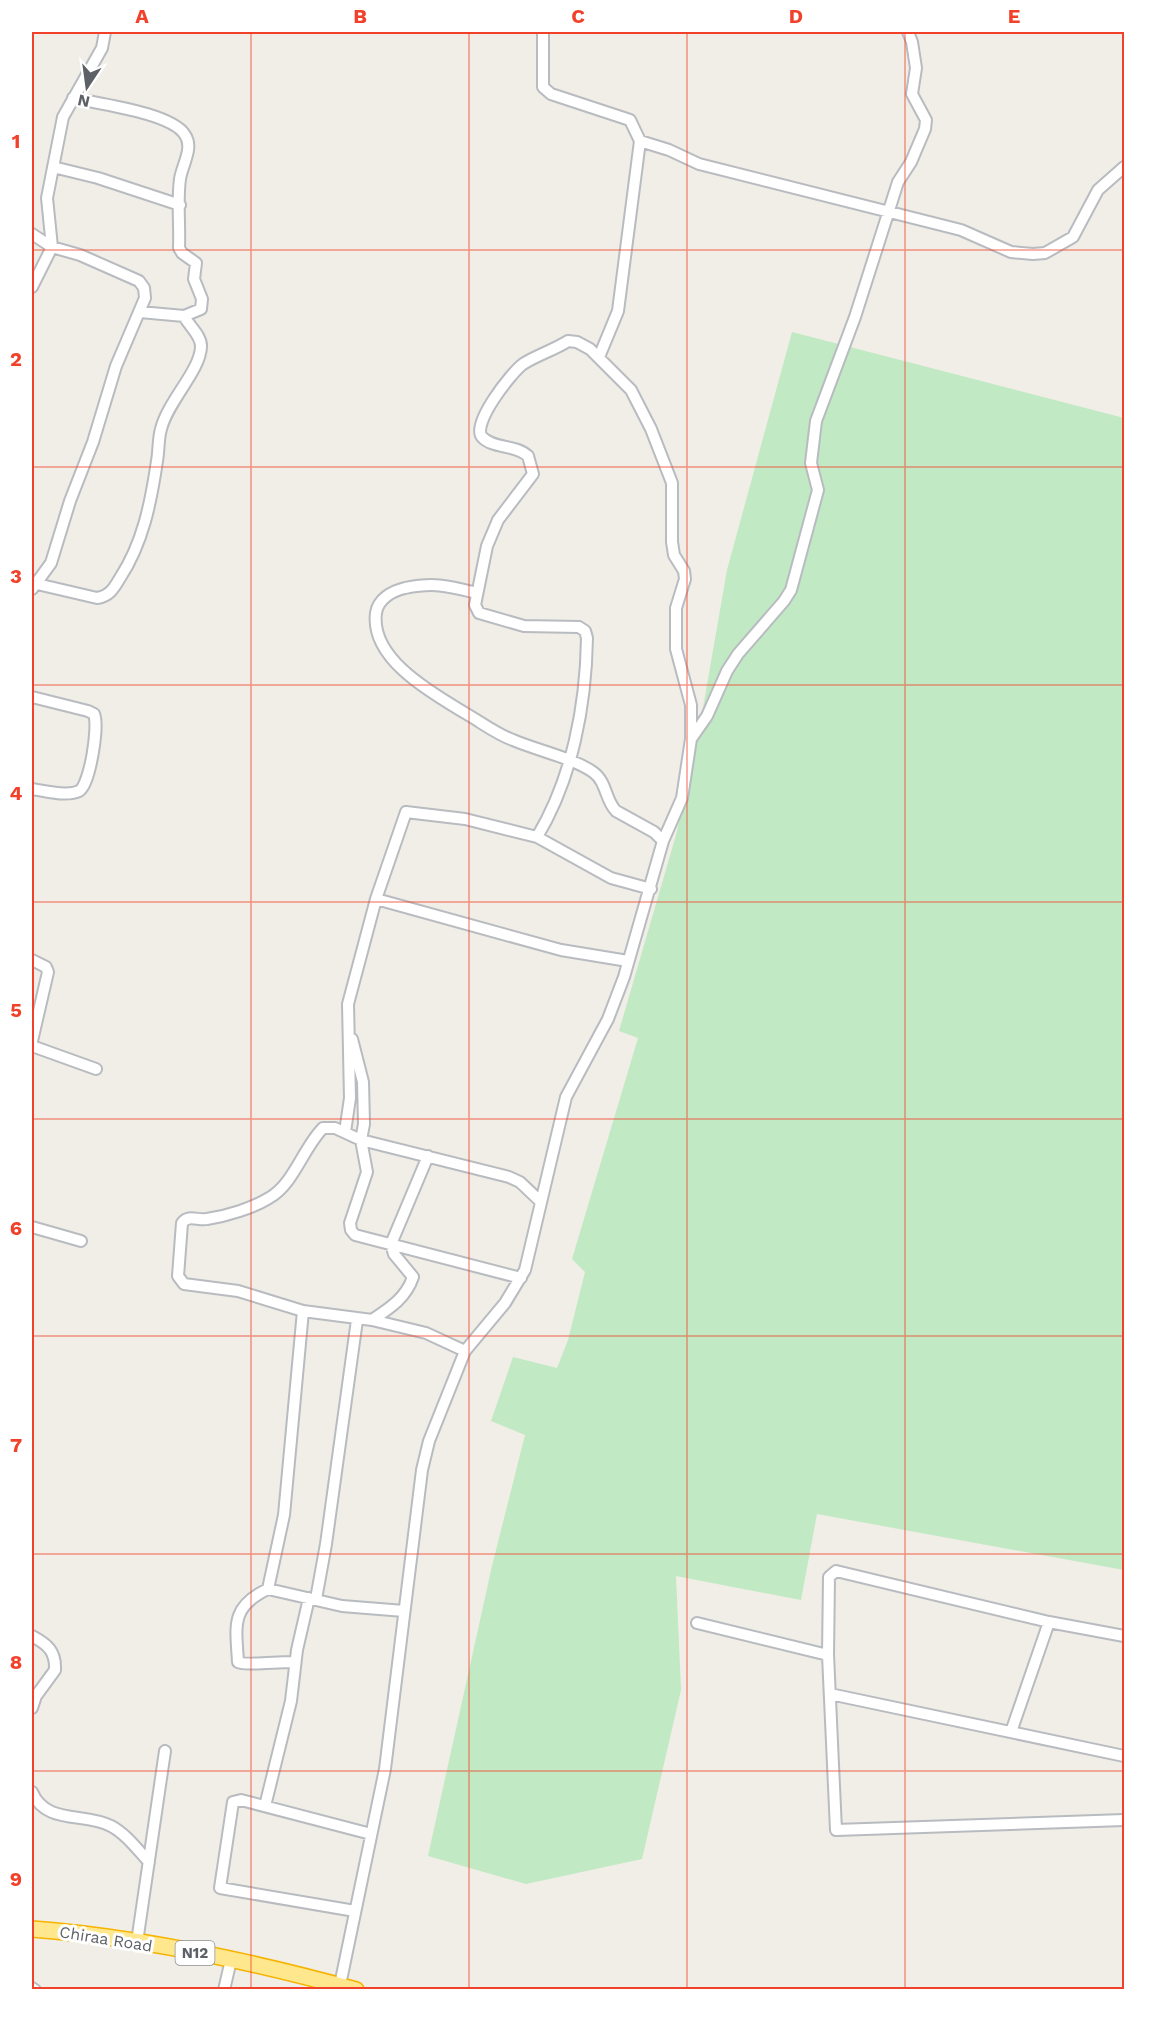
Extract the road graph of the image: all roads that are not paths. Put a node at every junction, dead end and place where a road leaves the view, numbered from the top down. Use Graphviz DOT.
graph roads {
  1 [pos="105,32"];
  2 [pos="543,32"];
  3 [pos="908,32"];
  4 [pos="73,98"];
  5 [pos="640,141"];
  6 [pos="53,167"];
  7 [pos="1125,167"];
  8 [pos="180,205"];
  9 [pos="888,212"];
  10 [pos="32,234"];
  11 [pos="52,247"];
  12 [pos="32,287"];
  13 [pos="140,312"];
  14 [pos="184,316"];
  15 [pos="599,357"];
  16 [pos="34,586"];
  17 [pos="477,594"];
  18 [pos="32,698"];
  19 [pos="691,739"];
  20 [pos="568,762"];
  21 [pos="32,789"];
  22 [pos="537,837"];
  23 [pos="663,841"];
  24 [pos="651,889"];
  25 [pos="376,899"];
  26 [pos="32,960"];
  27 [pos="628,961"];
  28 [pos="349,1030"];
  29 [pos="32,1041"];
  30 [pos="32,1046"];
  31 [pos="96,1069"];
  32 [pos="345,1132"];
  33 [pos="361,1140"];
  34 [pos="428,1156"];
  35 [pos="540,1201"];
  36 [pos="32,1227"];
  37 [pos="81,1241"];
  38 [pos="391,1244"];
  39 [pos="521,1278"];
  40 [pos="303,1311"];
  41 [pos="357,1320"];
  42 [pos="372,1320"];
  43 [pos="465,1351"];
  44 [pos="268,1589"];
  45 [pos="312,1599"];
  46 [pos="404,1611"];
  47 [pos="1048,1622"];
  48 [pos="697,1623"];
  49 [pos="32,1636"];
  50 [pos="1125,1636"];
  51 [pos="828,1655"];
  52 [pos="295,1662"];
  53 [pos="830,1694"];
  54 [pos="32,1708"];
  55 [pos="1011,1732"];
  56 [pos="165,1751"];
  57 [pos="1125,1756"];
  58 [pos="32,1792"];
  59 [pos="265,1806"];
  60 [pos="1125,1820"];
  61 [pos="371,1834"];
  62 [pos="148,1862"];
  63 [pos="355,1911"];
  64 [pos="32,1929"];
  65 [pos="137,1942"];
  66 [pos="231,1960"];
  67 [pos="321,1985"];
  68 [pos="340,1985"];
  69 [pos="224,1989"];
  70 [pos="356,1989"];
  1 -- 4 [label="street"];
  2 -- 5 [label="street"];
  3 -- 9 [label="street"];
  4 -- 6 [label="street"];
  4 -- 8 [label="street"];
  5 -- 9 [label="street"];
  5 -- 15 [label="street"];
  6 -- 8 [label="street"];
  6 -- 11 [label="street"];
  7 -- 9 [label="street"];
  8 -- 14 [label="street"];
  9 -- 19 [label="street"];
  10 -- 11 [label="street"];
  11 -- 12 [label="street"];
  11 -- 13 [label="street"];
  13 -- 14 [label="street"];
  13 -- 16 [label="street"];
  14 -- 16 [label="street"];
  15 -- 17 [label="street"];
  15 -- 19 [label="street"];
  17 -- 20 [label="street"];
  17 -- 20 [label="street"];
  18 -- 21 [label="street"];
  19 -- 23 [label="street"];
  20 -- 22 [label="street"];
  20 -- 23 [label="street"];
  22 -- 24 [label="street"];
  22 -- 25 [label="street"];
  23 -- 24 [label="street"];
  24 -- 27 [label="street"];
  25 -- 27 [label="street"];
  25 -- 28 [label="street"];
  26 -- 29 [label="street"];
  27 -- 35 [label="street"];
  28 -- 32 [label="street"];
  28 -- 33 [label="street"];
  30 -- 31 [label="street"];
  32 -- 33 [label="street"];
  32 -- 40 [label="street"];
  33 -- 34 [label="street"];
  33 -- 38 [label="street"];
  34 -- 35 [label="street"];
  34 -- 38 [label="street"];
  35 -- 39 [label="street"];
  36 -- 37 [label="street"];
  38 -- 39 [label="street"];
  38 -- 42 [label="street"];
  39 -- 43 [label="street"];
  40 -- 41 [label="street"];
  40 -- 44 [label="street"];
  41 -- 42 [label="street"];
  41 -- 45 [label="street"];
  42 -- 43 [label="street"];
  43 -- 46 [label="street"];
  44 -- 45 [label="street"];
  44 -- 52 [label="street"];
  45 -- 46 [label="street"];
  45 -- 52 [label="street"];
  46 -- 61 [label="street"];
  47 -- 50 [label="street"];
  47 -- 51 [label="street"];
  47 -- 55 [label="street"];
  48 -- 51 [label="street"];
  49 -- 54 [label="street"];
  51 -- 53 [label="street"];
  52 -- 59 [label="street"];
  53 -- 55 [label="street"];
  53 -- 60 [label="street"];
  55 -- 57 [label="street"];
  56 -- 62 [label="street"];
  58 -- 62 [label="street"];
  59 -- 61 [label="street"];
  59 -- 63 [label="street"];
  61 -- 63 [label="street"];
  62 -- 65 [label="street"];
  63 -- 68 [label="street"];
  64 -- 65 [label="highway, Chiraa Road / N12"];
  65 -- 66 [label="highway, Chiraa Road / N12"];
  66 -- 67 [label="highway, Chiraa Road / N12"];
  66 -- 69 [label="street"];
  67 -- 68 [label="highway, Chiraa Road / N12"];
  68 -- 70 [label="highway, Chiraa Road / N12"];
}
